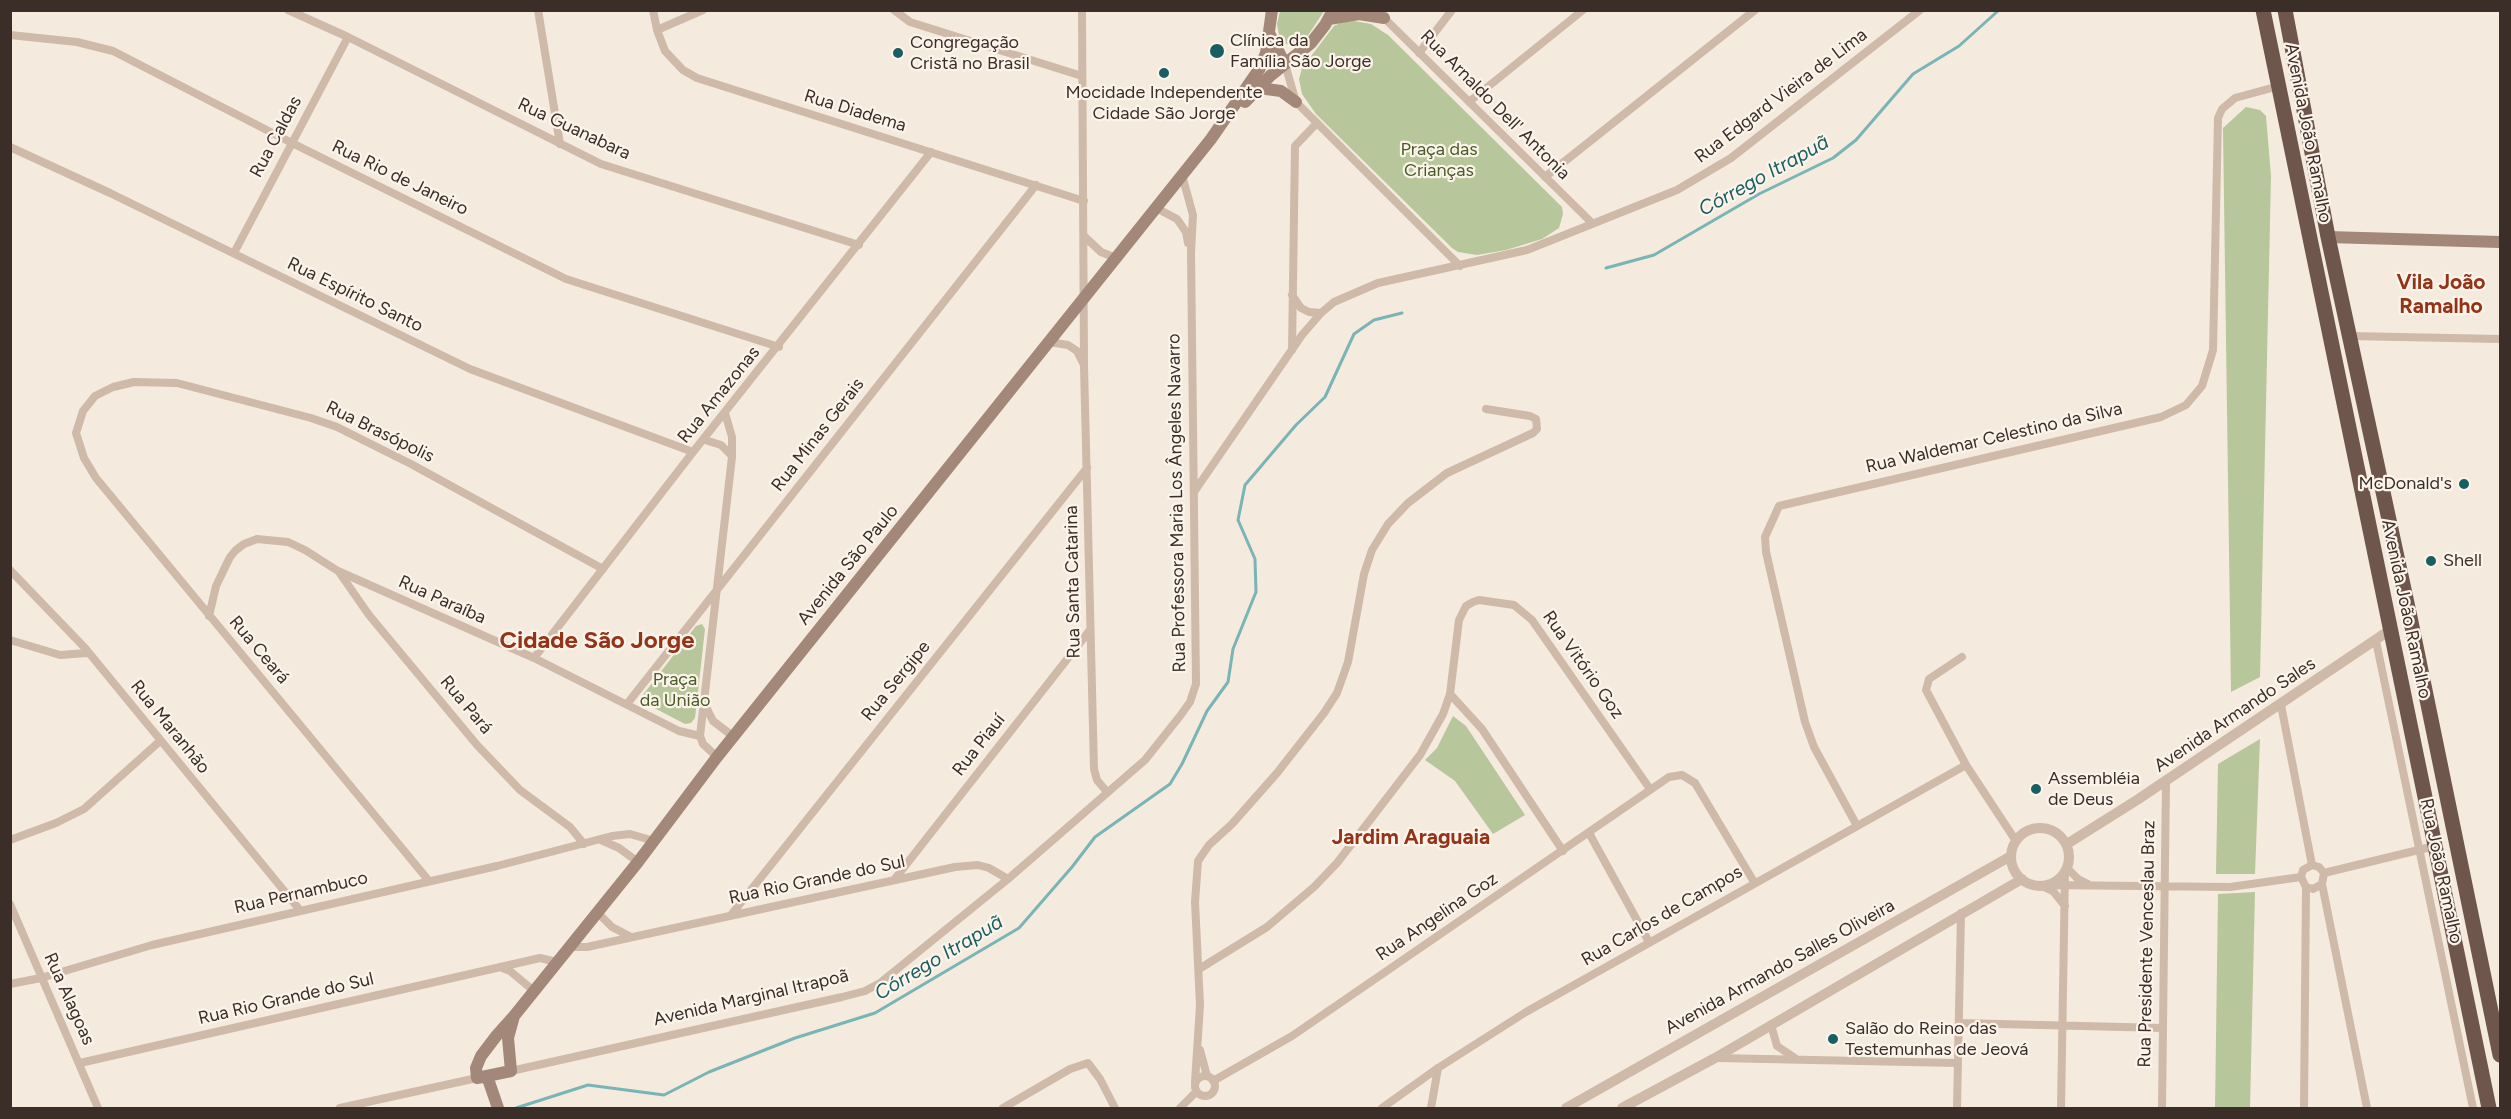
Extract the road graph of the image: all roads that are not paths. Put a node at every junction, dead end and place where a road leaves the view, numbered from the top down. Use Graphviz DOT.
graph roads {
  1 [pos="288,10"];
  2 [pos="538,10"];
  3 [pos="653,10"];
  4 [pos="703,10"];
  5 [pos="894,10"];
  6 [pos="1082,10"];
  7 [pos="1452,10"];
  8 [pos="1582,10"];
  9 [pos="1755,10"];
  10 [pos="1920,10"];
  11 [pos="2264,10"];
  12 [pos="2287,10"];
  13 [pos="1331,14"];
  14 [pos="1380,14"];
  15 [pos="1269,18"];
  16 [pos="657,30"];
  17 [pos="10,35"];
  18 [pos="348,37"];
  19 [pos="1419,53"];
  20 [pos="1285,64"];
  21 [pos="1083,76"];
  22 [pos="2279,86"];
  23 [pos="1258,88"];
  24 [pos="1296,102"];
  25 [pos="1469,102"];
  26 [pos="1317,123"];
  27 [pos="1212,139"];
  28 [pos="292,143"];
  29 [pos="560,144"];
  30 [pos="10,147"];
  31 [pos="931,152"];
  32 [pos="1182,175"];
  33 [pos="1545,177"];
  34 [pos="1036,185"];
  35 [pos="1084,201"];
  36 [pos="1156,208"];
  37 [pos="1591,222"];
  38 [pos="1085,237"];
  39 [pos="2328,237"];
  40 [pos="2500,242"];
  41 [pos="859,245"];
  42 [pos="1191,252"];
  43 [pos="234,254"];
  44 [pos="1116,258"];
  45 [pos="1460,266"];
  46 [pos="1292,294"];
  47 [pos="1084,298"];
  48 [pos="1321,314"];
  49 [pos="2349,336"];
  50 [pos="2500,339"];
  51 [pos="1049,342"];
  52 [pos="779,347"];
  53 [pos="1292,351"];
  54 [pos="1084,366"];
  55 [pos="1486,409"];
  56 [pos="725,413"];
  57 [pos="76,433"];
  58 [pos="705,440"];
  59 [pos="693,452"];
  60 [pos="732,457"];
  61 [pos="1087,468"];
  62 [pos="1194,492"];
  63 [pos="603,569"];
  64 [pos="10,570"];
  65 [pos="338,571"];
  66 [pos="719,589"];
  67 [pos="209,616"];
  68 [pos="2410,616"];
  69 [pos="1090,630"];
  70 [pos="2390,630"];
  71 [pos="10,640"];
  72 [pos="2376,641"];
  73 [pos="87,653"];
  74 [pos="1962,657"];
  75 [pos="534,658"];
  76 [pos="1450,694"];
  77 [pos="705,702"];
  78 [pos="627,704"];
  79 [pos="2281,705"];
  80 [pos="700,736"];
  81 [pos="734,737"];
  82 [pos="160,741"];
  83 [pos="717,757"];
  84 [pos="1966,765"];
  85 [pos="2166,781"];
  86 [pos="1650,789"];
  87 [pos="1107,792"];
  88 [pos="1856,825"];
  89 [pos="1589,833"];
  90 [pos="10,840"];
  91 [pos="601,840"];
  92 [pos="654,841"];
  93 [pos="2016,841"];
  94 [pos="584,844"];
  95 [pos="2067,844"];
  96 [pos="2435,846"];
  97 [pos="2419,850"];
  98 [pos="1563,851"];
  99 [pos="2011,856"];
  100 [pos="638,862"];
  101 [pos="2312,865"];
  102 [pos="2066,870"];
  103 [pos="2324,873"];
  104 [pos="2301,878"];
  105 [pos="1008,879"];
  106 [pos="2022,879"];
  107 [pos="894,880"];
  108 [pos="429,881"];
  109 [pos="1754,882"];
  110 [pos="2322,884"];
  111 [pos="2045,885"];
  112 [pos="2065,885"];
  113 [pos="2091,885"];
  114 [pos="2164,886"];
  115 [pos="2306,887"];
  116 [pos="10,904"];
  117 [pos="2065,907"];
  118 [pos="299,909"];
  119 [pos="597,912"];
  120 [pos="1962,913"];
  121 [pos="731,915"];
  122 [pos="632,937"];
  123 [pos="1650,942"];
  124 [pos="569,947"];
  125 [pos="557,962"];
  126 [pos="500,967"];
  127 [pos="1199,969"];
  128 [pos="40,978"];
  129 [pos="10,984"];
  130 [pos="534,991"];
  131 [pos="514,1016"];
  132 [pos="1959,1023"];
  133 [pos="1771,1025"];
  134 [pos="2062,1026"];
  135 [pos="2163,1028"];
  136 [pos="1198,1044"];
  137 [pos="2500,1055"];
  138 [pos="1715,1058"];
  139 [pos="1798,1059"];
  140 [pos="1958,1063"];
  141 [pos="80,1064"];
  142 [pos="1438,1068"];
  143 [pos="511,1071"];
  144 [pos="482,1077"];
  145 [pos="1210,1079"];
  146 [pos="1195,1082"];
  147 [pos="1196,1092"];
  148 [pos="98,1108"];
  149 [pos="340,1108"];
  150 [pos="498,1108"];
  151 [pos="1003,1108"];
  152 [pos="1115,1108"];
  153 [pos="1180,1108"];
  154 [pos="1382,1108"];
  155 [pos="1431,1108"];
  156 [pos="1566,1108"];
  157 [pos="1622,1108"];
  158 [pos="1958,1108"];
  159 [pos="2061,1108"];
  160 [pos="2162,1108"];
  161 [pos="2304,1108"];
  162 [pos="2367,1108"];
  163 [pos="2473,1108"];
  164 [pos="2489,1108"];
  1 -- 18 [label="street, Rua Guanabara"];
  2 -- 29 [label="street"];
  3 -- 16 [label="street, Rua Diadema"];
  4 -- 16 [label="street"];
  5 -- 21 [label="street"];
  6 -- 21 [label="street, Rua Santa Catarina"];
  7 -- 19 [label="street"];
  8 -- 25 [label="street"];
  9 -- 33 [label="street"];
  10 -- 37 [label="street, Rua Edgard Vieira de Lima"];
  11 -- 22 [label="highway, Avenida João Ramalho"];
  12 -- 39 [label="highway, Avenida João Ramalho"];
  13 -- 14 [label="main road"];
  13 -- 20 [label="main road, Avenida São Paulo"];
  14 -- 19 [label="street, Rua Arnaldo Dell' Antonia"];
  15 -- 20 [label="main road"];
  15 -- 27 [label="main road, Avenida São Paulo"];
  16 -- 31 [label="street, Rua Diadema"];
  17 -- 28 [label="street, Rua Rio de Janeiro"];
  18 -- 28 [label="street, Rua Caldas"];
  18 -- 29 [label="street, Rua Guanabara"];
  19 -- 25 [label="street, Rua Arnaldo Dell' Antonia"];
  20 -- 23 [label="main road, Avenida São Paulo"];
  20 -- 24 [label="street"];
  21 -- 35 [label="street, Rua Santa Catarina"];
  22 -- 70 [label="highway, Avenida João Ramalho"];
  22 -- 88 [label="street, Rua Waldemar Celestino da Silva"];
  23 -- 24 [label="main road"];
  23 -- 27 [label="main road, Avenida São Paulo"];
  24 -- 26 [label="street"];
  25 -- 33 [label="street, Rua Arnaldo Dell' Antonia"];
  26 -- 45 [label="street"];
  26 -- 46 [label="street"];
  27 -- 32 [label="main road, Avenida São Paulo"];
  28 -- 43 [label="street, Rua Caldas"];
  28 -- 52 [label="street, Rua Rio de Janeiro"];
  29 -- 41 [label="street, Rua Guanabara"];
  30 -- 43 [label="street, Rua Espírito Santo"];
  31 -- 34 [label="street, Rua Diadema"];
  31 -- 41 [label="street, Rua Amazonas"];
  32 -- 36 [label="main road, Avenida São Paulo"];
  32 -- 42 [label="street, Rua Professora Maria Los Ângeles Navarro"];
  33 -- 37 [label="street, Rua Arnaldo Dell' Antonia"];
  34 -- 35 [label="street, Rua Diadema"];
  34 -- 66 [label="street, Rua Minas Gerais"];
  35 -- 38 [label="street, Rua Santa Catarina"];
  36 -- 42 [label="street, Rua Professora Maria Los Ângeles Navarro"];
  36 -- 44 [label="main road, Avenida São Paulo"];
  37 -- 45 [label="street, Rua Edgard Vieira de Lima"];
  38 -- 44 [label="street"];
  38 -- 47 [label="street, Rua Santa Catarina"];
  39 -- 40 [label="main road"];
  39 -- 49 [label="highway, Avenida João Ramalho"];
  41 -- 52 [label="street, Rua Amazonas"];
  42 -- 62 [label="street, Rua Professora Maria Los Ângeles Navarro"];
  43 -- 59 [label="street, Rua Espírito Santo"];
  44 -- 47 [label="main road, Avenida São Paulo"];
  45 -- 48 [label="street, Rua Edgard Vieira de Lima"];
  46 -- 48 [label="street"];
  46 -- 53 [label="street"];
  47 -- 51 [label="main road, Avenida São Paulo"];
  47 -- 54 [label="street, Rua Santa Catarina"];
  48 -- 53 [label="street, Rua Edgard Vieira de Lima"];
  49 -- 50 [label="street"];
  49 -- 68 [label="highway, Avenida João Ramalho"];
  51 -- 54 [label="street"];
  51 -- 81 [label="main road, Avenida São Paulo"];
  52 -- 56 [label="street, Rua Amazonas"];
  53 -- 62 [label="street, Rua Edgard Vieira de Lima"];
  54 -- 61 [label="street, Rua Santa Catarina"];
  55 -- 127 [label="street"];
  56 -- 58 [label="street, Rua Amazonas"];
  56 -- 60 [label="street"];
  57 -- 63 [label="street, Rua Brasópolis"];
  57 -- 67 [label="street, Rua Ceará"];
  58 -- 59 [label="street, Rua Amazonas"];
  58 -- 60 [label="street"];
  59 -- 63 [label="street, Rua Amazonas"];
  60 -- 66 [label="street"];
  61 -- 69 [label="street, Rua Santa Catarina"];
  61 -- 121 [label="street, Rua Sergipe"];
  62 -- 87 [label="street, Rua Professora Maria Los Ângeles Navarro"];
  63 -- 75 [label="street, Rua Amazonas"];
  64 -- 73 [label="street, Rua Maranhão"];
  65 -- 67 [label="street, Rua Paraíba"];
  65 -- 75 [label="street, Rua Paraíba"];
  65 -- 94 [label="street, Rua Pará"];
  66 -- 77 [label="street"];
  66 -- 78 [label="street, Rua Minas Gerais"];
  67 -- 108 [label="street, Rua Ceará"];
  68 -- 70 [label="highway"];
  68 -- 137 [label="highway, Avenida João Ramalho"];
  69 -- 87 [label="street, Rua Santa Catarina"];
  69 -- 107 [label="street, Rua Piauí"];
  70 -- 72 [label="street, Avenida Armando Sales"];
  70 -- 96 [label="highway, Avenida João Ramalho"];
  71 -- 73 [label="street"];
  72 -- 79 [label="street, Avenida Armando Sales"];
  72 -- 97 [label="street, Rua João Ramalho"];
  73 -- 82 [label="street, Rua Maranhão"];
  74 -- 84 [label="street"];
  75 -- 78 [label="street, Rua Paraíba"];
  76 -- 86 [label="street, Rua Vitório Goz"];
  76 -- 98 [label="street"];
  76 -- 127 [label="street, Rua Vitório Goz"];
  77 -- 80 [label="street"];
  77 -- 81 [label="street"];
  78 -- 80 [label="street, Rua Paraíba"];
  79 -- 85 [label="street, Avenida Armando Sales"];
  79 -- 101 [label="street"];
  80 -- 83 [label="street"];
  81 -- 83 [label="main road, Avenida São Paulo"];
  82 -- 90 [label="street"];
  82 -- 118 [label="street, Rua Maranhão"];
  83 -- 92 [label="main road, Avenida São Paulo"];
  84 -- 88 [label="street, Rua Carlos de Campos"];
  84 -- 93 [label="street"];
  85 -- 95 [label="street, Avenida Armando Sales"];
  85 -- 114 [label="street, Rua Presidente Venceslau Braz"];
  86 -- 89 [label="street, Rua Angelina Goz"];
  86 -- 109 [label="street, Rua Angelina Goz"];
  87 -- 105 [label="street, Avenida Marginal Itrapoã"];
  88 -- 109 [label="street, Rua Carlos de Campos"];
  89 -- 98 [label="street, Rua Angelina Goz"];
  89 -- 123 [label="street"];
  91 -- 92 [label="street, Rua Pernambuco"];
  91 -- 94 [label="street, Rua Pernambuco"];
  91 -- 100 [label="street"];
  92 -- 100 [label="main road, Avenida São Paulo"];
  93 -- 95 [label="street"];
  93 -- 99 [label="street"];
  94 -- 108 [label="street, Rua Pernambuco"];
  95 -- 102 [label="street"];
  96 -- 97 [label="street"];
  96 -- 164 [label="highway, Avenida João Ramalho"];
  97 -- 103 [label="street"];
  97 -- 163 [label="street, Rua João Ramalho"];
  98 -- 145 [label="street, Rua Angelina Goz"];
  99 -- 106 [label="street"];
  99 -- 156 [label="street, Avenida Armando Salles Oliveira"];
  100 -- 119 [label="main road, Avenida São Paulo"];
  101 -- 103 [label="street"];
  101 -- 104 [label="street"];
  102 -- 111 [label="street"];
  102 -- 112 [label="street"];
  102 -- 113 [label="street"];
  103 -- 110 [label="street"];
  104 -- 114 [label="street"];
  104 -- 115 [label="street"];
  105 -- 107 [label="street, Rua Rio Grande do Sul"];
  105 -- 143 [label="street, Avenida Marginal Itrapoã"];
  106 -- 111 [label="street"];
  106 -- 120 [label="street"];
  107 -- 121 [label="street, Rua Rio Grande do Sul"];
  108 -- 118 [label="street, Rua Pernambuco"];
  109 -- 123 [label="street, Rua Carlos de Campos"];
  110 -- 115 [label="street"];
  110 -- 162 [label="street"];
  111 -- 112 [label="street"];
  111 -- 117 [label="street"];
  112 -- 113 [label="street"];
  112 -- 117 [label="street"];
  113 -- 114 [label="street"];
  114 -- 135 [label="street, Rua Presidente Venceslau Braz"];
  115 -- 161 [label="street"];
  116 -- 128 [label="street, Rua Alagoas"];
  117 -- 134 [label="street"];
  118 -- 128 [label="street, Rua Pernambuco"];
  119 -- 122 [label="street"];
  119 -- 124 [label="main road, Avenida São Paulo"];
  120 -- 132 [label="street"];
  120 -- 133 [label="street"];
  121 -- 122 [label="street, Rua Rio Grande do Sul"];
  122 -- 124 [label="street, Rua Rio Grande do Sul"];
  123 -- 142 [label="street, Rua Carlos de Campos"];
  124 -- 125 [label="main road, Avenida São Paulo"];
  125 -- 126 [label="street, Rua Rio Grande do Sul"];
  125 -- 130 [label="main road, Avenida São Paulo"];
  126 -- 130 [label="street"];
  126 -- 141 [label="street, Rua Rio Grande do Sul"];
  127 -- 136 [label="street"];
  128 -- 129 [label="street, Rua Pernambuco"];
  128 -- 141 [label="street, Rua Alagoas"];
  130 -- 131 [label="main road, Avenida São Paulo"];
  131 -- 143 [label="main road, Avenida São Paulo"];
  131 -- 144 [label="main road, Avenida São Paulo"];
  132 -- 134 [label="street"];
  132 -- 140 [label="street"];
  133 -- 138 [label="street"];
  133 -- 139 [label="street"];
  134 -- 135 [label="street"];
  134 -- 159 [label="street"];
  135 -- 160 [label="street, Rua Presidente Venceslau Braz"];
  136 -- 145 [label="street"];
  136 -- 146 [label="street"];
  138 -- 139 [label="street"];
  138 -- 157 [label="street"];
  139 -- 140 [label="street"];
  140 -- 158 [label="street"];
  141 -- 148 [label="street, Rua Alagoas"];
  142 -- 154 [label="street, Rua Carlos de Campos"];
  142 -- 155 [label="street"];
  143 -- 144 [label="main road, Avenida Marginal Itrapoã"];
  144 -- 149 [label="street, Avenida Marginal Itrapoã"];
  144 -- 150 [label="main road"];
  145 -- 146 [label="street"];
  145 -- 147 [label="street"];
  146 -- 147 [label="street"];
  147 -- 153 [label="street"];
  151 -- 152 [label="street"];
}
